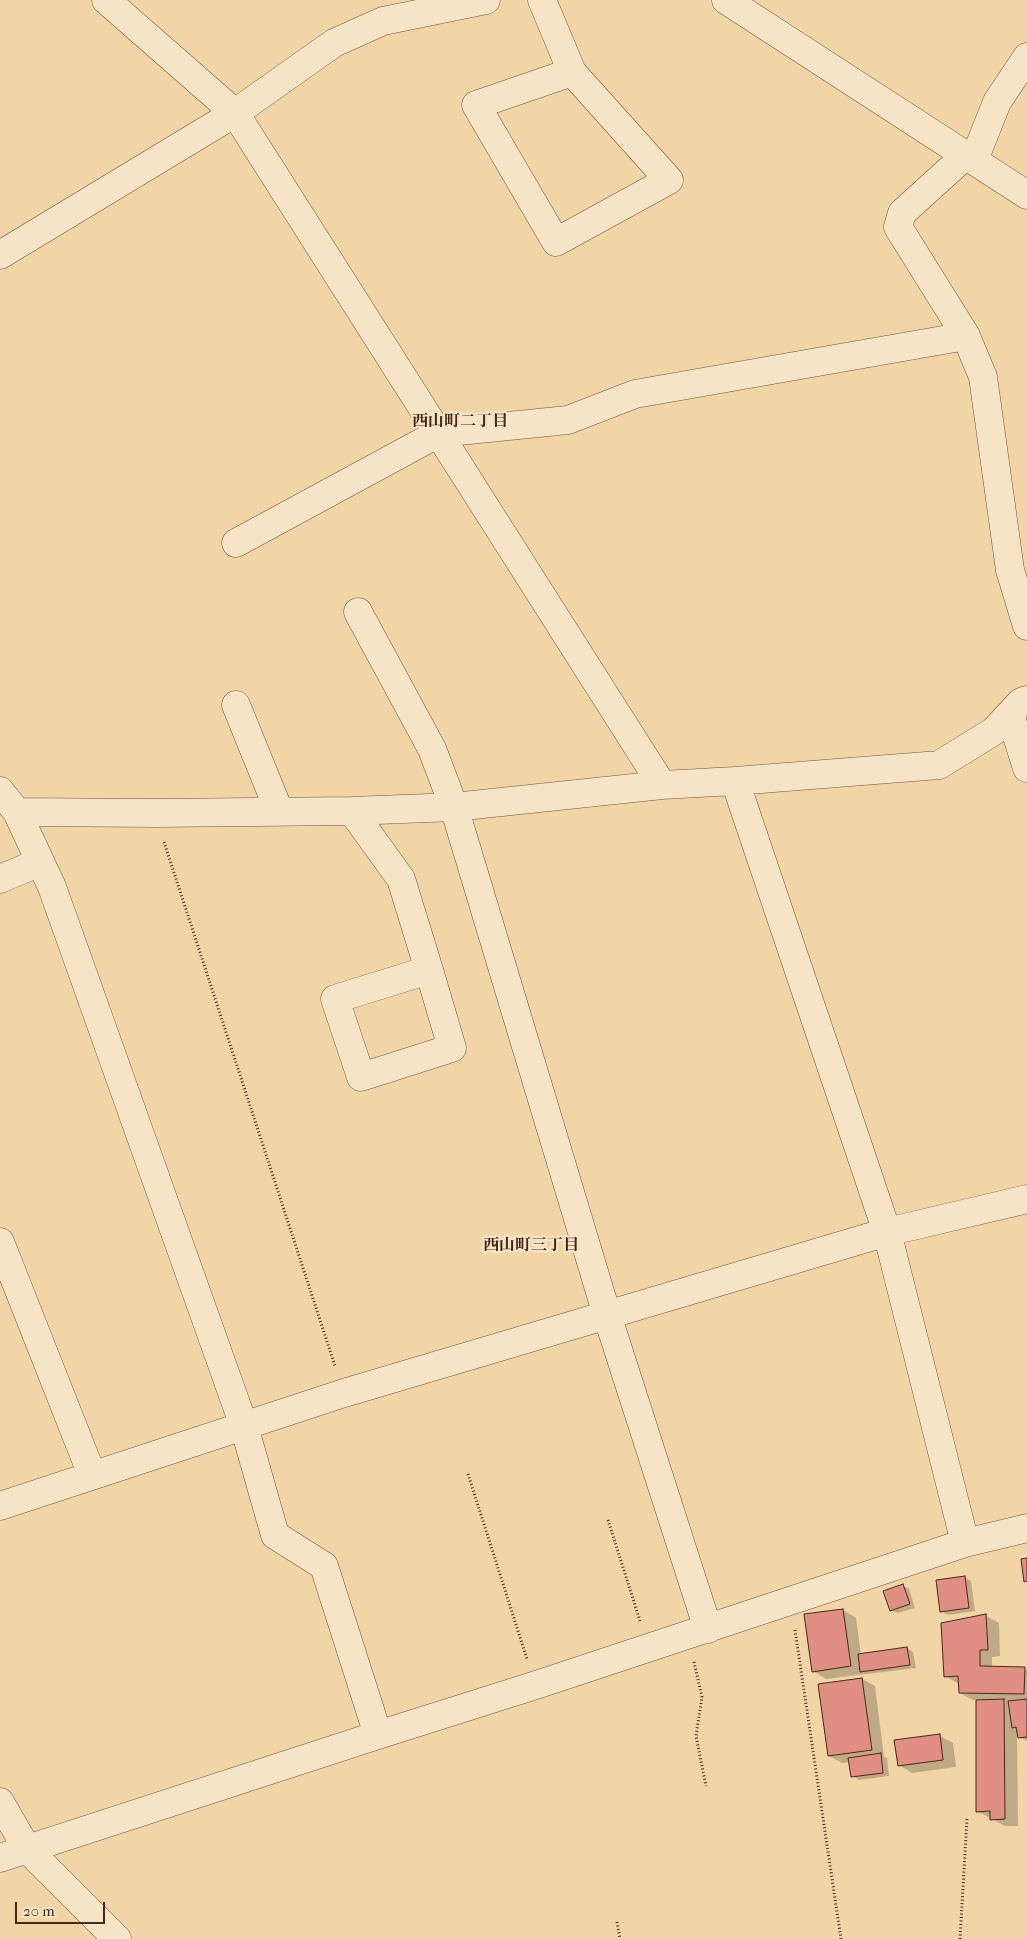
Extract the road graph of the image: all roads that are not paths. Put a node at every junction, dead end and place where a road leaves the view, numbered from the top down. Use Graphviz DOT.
graph roads {
  1 [pos="106,0"];
  2 [pos="486,0"];
  3 [pos="542,0"];
  4 [pos="726,0"];
  5 [pos="1027,57"];
  6 [pos="572,72"];
  7 [pos="235,114"];
  8 [pos="970,158"];
  9 [pos="1027,195"];
  10 [pos="0,255"];
  11 [pos="966,336"];
  12 [pos="439,433"];
  13 [pos="236,543"];
  14 [pos="358,612"];
  15 [pos="1027,626"];
  16 [pos="236,705"];
  17 [pos="1018,707"];
  18 [pos="1027,768"];
  19 [pos="735,781"];
  20 [pos="662,785"];
  21 [pos="0,791"];
  22 [pos="454,807"];
  23 [pos="279,811"];
  24 [pos="352,811"];
  25 [pos="17,812"];
  26 [pos="40,862"];
  27 [pos="0,879"];
  28 [pos="429,970"];
  29 [pos="1027,1199"];
  30 [pos="887,1232"];
  31 [pos="0,1242"];
  32 [pos="607,1315"];
  33 [pos="244,1426"];
  34 [pos="92,1475"];
  35 [pos="0,1506"];
  36 [pos="1027,1528"];
  37 [pos="965,1543"];
  38 [pos="698,1632"];
  39 [pos="378,1734"];
  40 [pos="0,1802"];
  41 [pos="27,1849"];
  42 [pos="0,1858"];
  43 [pos="117,1939"];
  1 -- 7 [label="street"];
  2 -- 7 [label="street"];
  3 -- 6 [label="street"];
  4 -- 8 [label="street"];
  5 -- 8 [label="street"];
  6 -- 6 [label="street"];
  7 -- 10 [label="street"];
  7 -- 12 [label="street"];
  8 -- 9 [label="street"];
  8 -- 11 [label="street"];
  11 -- 12 [label="street"];
  11 -- 15 [label="street"];
  12 -- 13 [label="street"];
  12 -- 20 [label="street"];
  14 -- 22 [label="street"];
  16 -- 23 [label="street"];
  17 -- 18 [label="street"];
  17 -- 19 [label="street"];
  19 -- 20 [label="street"];
  19 -- 30 [label="street"];
  20 -- 22 [label="street"];
  21 -- 25 [label="street"];
  22 -- 24 [label="street"];
  22 -- 32 [label="street"];
  23 -- 24 [label="street"];
  23 -- 25 [label="street"];
  24 -- 28 [label="street"];
  25 -- 26 [label="street"];
  26 -- 27 [label="street"];
  26 -- 33 [label="street"];
  28 -- 28 [label="street"];
  29 -- 30 [label="street"];
  30 -- 32 [label="street"];
  30 -- 37 [label="street"];
  31 -- 34 [label="street"];
  32 -- 33 [label="street"];
  32 -- 38 [label="street"];
  33 -- 34 [label="street"];
  33 -- 39 [label="street"];
  34 -- 35 [label="street"];
  36 -- 37 [label="street"];
  37 -- 38 [label="street"];
  38 -- 39 [label="street"];
  39 -- 41 [label="street"];
  40 -- 41 [label="street"];
  41 -- 42 [label="street"];
  41 -- 43 [label="street"];
}
